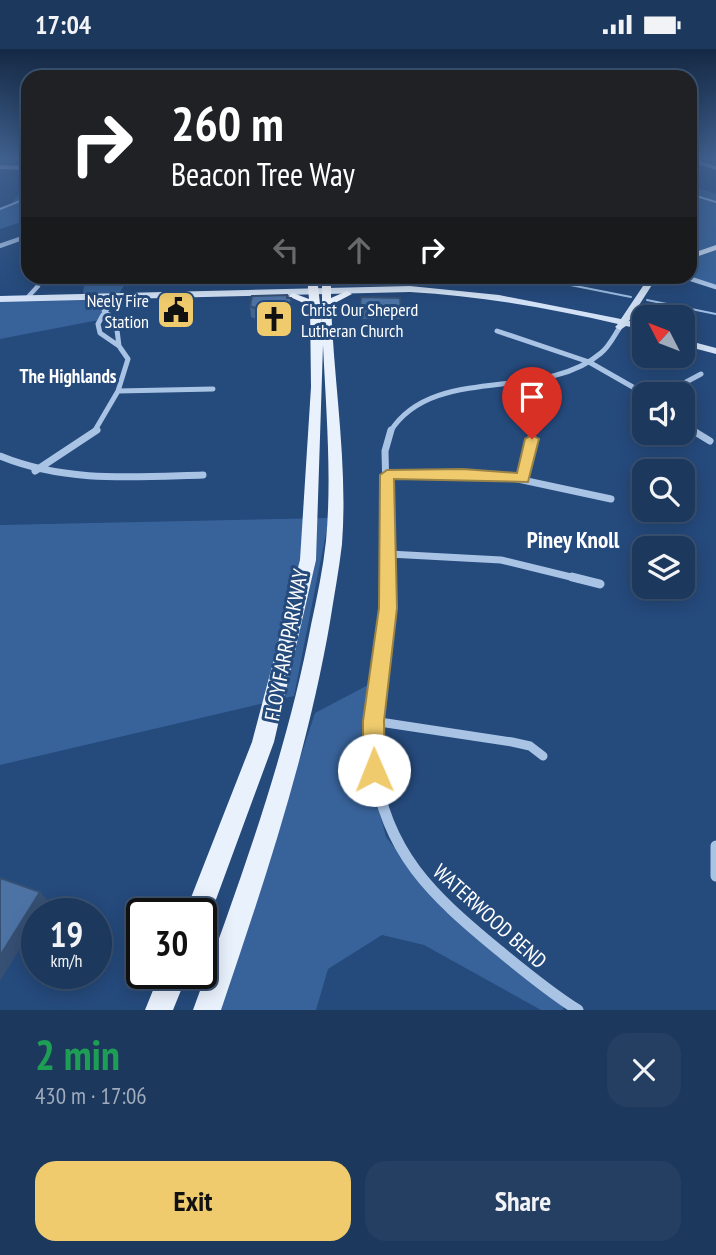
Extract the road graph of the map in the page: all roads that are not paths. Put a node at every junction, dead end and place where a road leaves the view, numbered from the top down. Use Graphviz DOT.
graph roads {
  1 [pos="21,239"];
  2 [pos="17,241"];
  3 [pos="21,242"];
  4 [pos="0,246"];
  5 [pos="716,247"];
  6 [pos="697,254"];
  7 [pos="697,281"];
  8 [pos="38,284"];
  9 [pos="648,284"];
  10 [pos="716,287"];
  11 [pos="315,291"];
  12 [pos="346,292"];
  13 [pos="115,296"];
  14 [pos="27,297"];
  15 [pos="0,299"];
  16 [pos="104,311"];
  17 [pos="622,325"];
  18 [pos="632,326"];
  19 [pos="632,329"];
  20 [pos="497,331"];
  21 [pos="695,339"];
  22 [pos="716,344"];
  23 [pos="695,345"];
  24 [pos="119,347"];
  25 [pos="716,351"];
  26 [pos="589,362"];
  27 [pos="701,374"];
  28 [pos="690,382"];
  29 [pos="632,386"];
  30 [pos="214,389"];
  31 [pos="118,391"];
  32 [pos="695,432"];
  33 [pos="532,439"];
  34 [pos="710,441"];
  35 [pos="0,456"];
  36 [pos="35,471"];
  37 [pos="202,475"];
  38 [pos="387,475"];
  39 [pos="523,478"];
  40 [pos="611,499"];
  41 [pos="388,554"];
  42 [pos="600,584"];
  43 [pos="373,721"];
  44 [pos="543,756"];
  45 [pos="716,846"];
  46 [pos="716,876"];
  47 [pos="204,898"];
  48 [pos="168,989"];
  49 [pos="159,1010"];
  50 [pos="206,1010"];
  51 [pos="578,1010"];
  1 -- 2 [label="street"];
  2 -- 3 [label="street"];
  2 -- 4 [label="street"];
  5 -- 6 [label="main road"];
  7 -- 10 [label="street"];
  8 -- 14 [label="street"];
  9 -- 17 [label="main road"];
  11 -- 12 [label="main road"];
  11 -- 12 [label="main road"];
  11 -- 13 [label="main road"];
  11 -- 47 [label="main road, FLOY FARR PARKWAY"];
  11 -- 50 [label="main road, FLOY FARR PARKWAY"];
  12 -- 17 [label="main road"];
  12 -- 17 [label="main road"];
  13 -- 14 [label="main road"];
  13 -- 16 [label="street"];
  14 -- 15 [label="main road"];
  16 -- 24 [label="street"];
  16 -- 24 [label="street"];
  17 -- 18 [label="main road"];
  17 -- 19 [label="main road"];
  17 -- 26 [label="street, WATERWOOD BEND"];
  20 -- 26 [label="street"];
  21 -- 22 [label="main road"];
  23 -- 25 [label="main road"];
  24 -- 31 [label="street"];
  26 -- 29 [label="street"];
  26 -- 38 [label="street, WATERWOOD BEND"];
  27 -- 28 [label="street"];
  30 -- 31 [label="street"];
  31 -- 36 [label="street"];
  32 -- 34 [label="street"];
  33 -- 39 [label="street"];
  35 -- 36 [label="street"];
  36 -- 37 [label="street"];
  38 -- 39 [label="street"];
  38 -- 41 [label="street, WATERWOOD BEND"];
  39 -- 40 [label="street"];
  41 -- 42 [label="street"];
  41 -- 43 [label="street, WATERWOOD BEND"];
  43 -- 44 [label="street"];
  43 -- 51 [label="street, WATERWOOD BEND"];
  45 -- 46 [label="street"];
  48 -- 49 [label="main road"];
}
